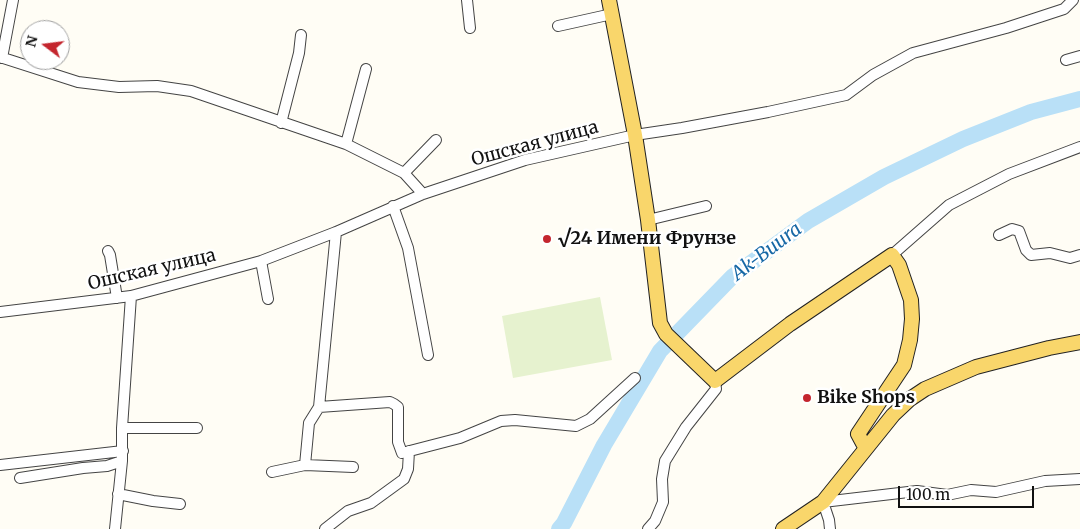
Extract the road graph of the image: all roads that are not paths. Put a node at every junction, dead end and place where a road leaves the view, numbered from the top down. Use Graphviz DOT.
graph roads {
  1 [pos="13,0"];
  2 [pos="467,0"];
  3 [pos="609,0"];
  4 [pos="1073,0"];
  5 [pos="612,14"];
  6 [pos="558,26"];
  7 [pos="470,28"];
  8 [pos="301,35"];
  9 [pos="1080,56"];
  10 [pos="1,58"];
  11 [pos="1066,60"];
  12 [pos="366,69"];
  13 [pos="281,123"];
  14 [pos="635,135"];
  15 [pos="436,140"];
  16 [pos="346,144"];
  17 [pos="1080,147"];
  18 [pos="404,173"];
  19 [pos="423,194"];
  20 [pos="393,206"];
  21 [pos="706,206"];
  22 [pos="648,220"];
  23 [pos="336,232"];
  24 [pos="999,235"];
  25 [pos="108,251"];
  26 [pos="892,255"];
  27 [pos="1080,255"];
  28 [pos="261,261"];
  29 [pos="131,296"];
  30 [pos="117,298"];
  31 [pos="268,299"];
  32 [pos="0,312"];
  33 [pos="1080,342"];
  34 [pos="428,355"];
  35 [pos="635,378"];
  36 [pos="715,381"];
  37 [pos="319,407"];
  38 [pos="122,428"];
  39 [pos="197,428"];
  40 [pos="865,447"];
  41 [pos="409,451"];
  42 [pos="122,456"];
  43 [pos="0,465"];
  44 [pos="305,465"];
  45 [pos="353,466"];
  46 [pos="272,472"];
  47 [pos="20,478"];
  48 [pos="1080,479"];
  49 [pos="118,494"];
  50 [pos="822,502"];
  51 [pos="180,504"];
  52 [pos="115,529"];
  53 [pos="325,529"];
  54 [pos="648,529"];
  55 [pos="784,529"];
  56 [pos="830,529"];
  1 -- 10 [label="street"];
  2 -- 7 [label="street"];
  3 -- 5 [label="main road"];
  4 -- 14 [label="street, Ошская улица"];
  5 -- 6 [label="street"];
  5 -- 14 [label="main road"];
  8 -- 13 [label="street"];
  9 -- 11 [label="street"];
  10 -- 13 [label="street"];
  12 -- 16 [label="street"];
  13 -- 16 [label="street"];
  14 -- 19 [label="street, Ошская улица"];
  14 -- 22 [label="main road"];
  15 -- 18 [label="street"];
  16 -- 18 [label="street"];
  17 -- 26 [label="street"];
  18 -- 19 [label="street"];
  19 -- 20 [label="street, Ошская улица"];
  20 -- 23 [label="street, Ошская улица"];
  20 -- 34 [label="street"];
  21 -- 22 [label="street"];
  22 -- 36 [label="main road"];
  23 -- 28 [label="street, Ошская улица"];
  23 -- 37 [label="street"];
  24 -- 27 [label="street"];
  25 -- 30 [label="street"];
  26 -- 36 [label="main road"];
  26 -- 40 [label="main road"];
  28 -- 29 [label="street, Ошская улица"];
  28 -- 31 [label="street"];
  29 -- 30 [label="street, Ошская улица"];
  29 -- 38 [label="street"];
  30 -- 32 [label="street, Ошская улица"];
  33 -- 40 [label="main road"];
  35 -- 41 [label="street"];
  36 -- 54 [label="street"];
  37 -- 41 [label="street"];
  37 -- 44 [label="street"];
  38 -- 39 [label="street"];
  38 -- 42 [label="street"];
  40 -- 50 [label="main road"];
  41 -- 53 [label="street"];
  42 -- 43 [label="street"];
  42 -- 47 [label="street"];
  42 -- 49 [label="street"];
  44 -- 45 [label="street"];
  44 -- 46 [label="street"];
  48 -- 50 [label="street"];
  49 -- 51 [label="street"];
  49 -- 52 [label="street"];
  50 -- 55 [label="main road"];
  50 -- 56 [label="street"];
}
